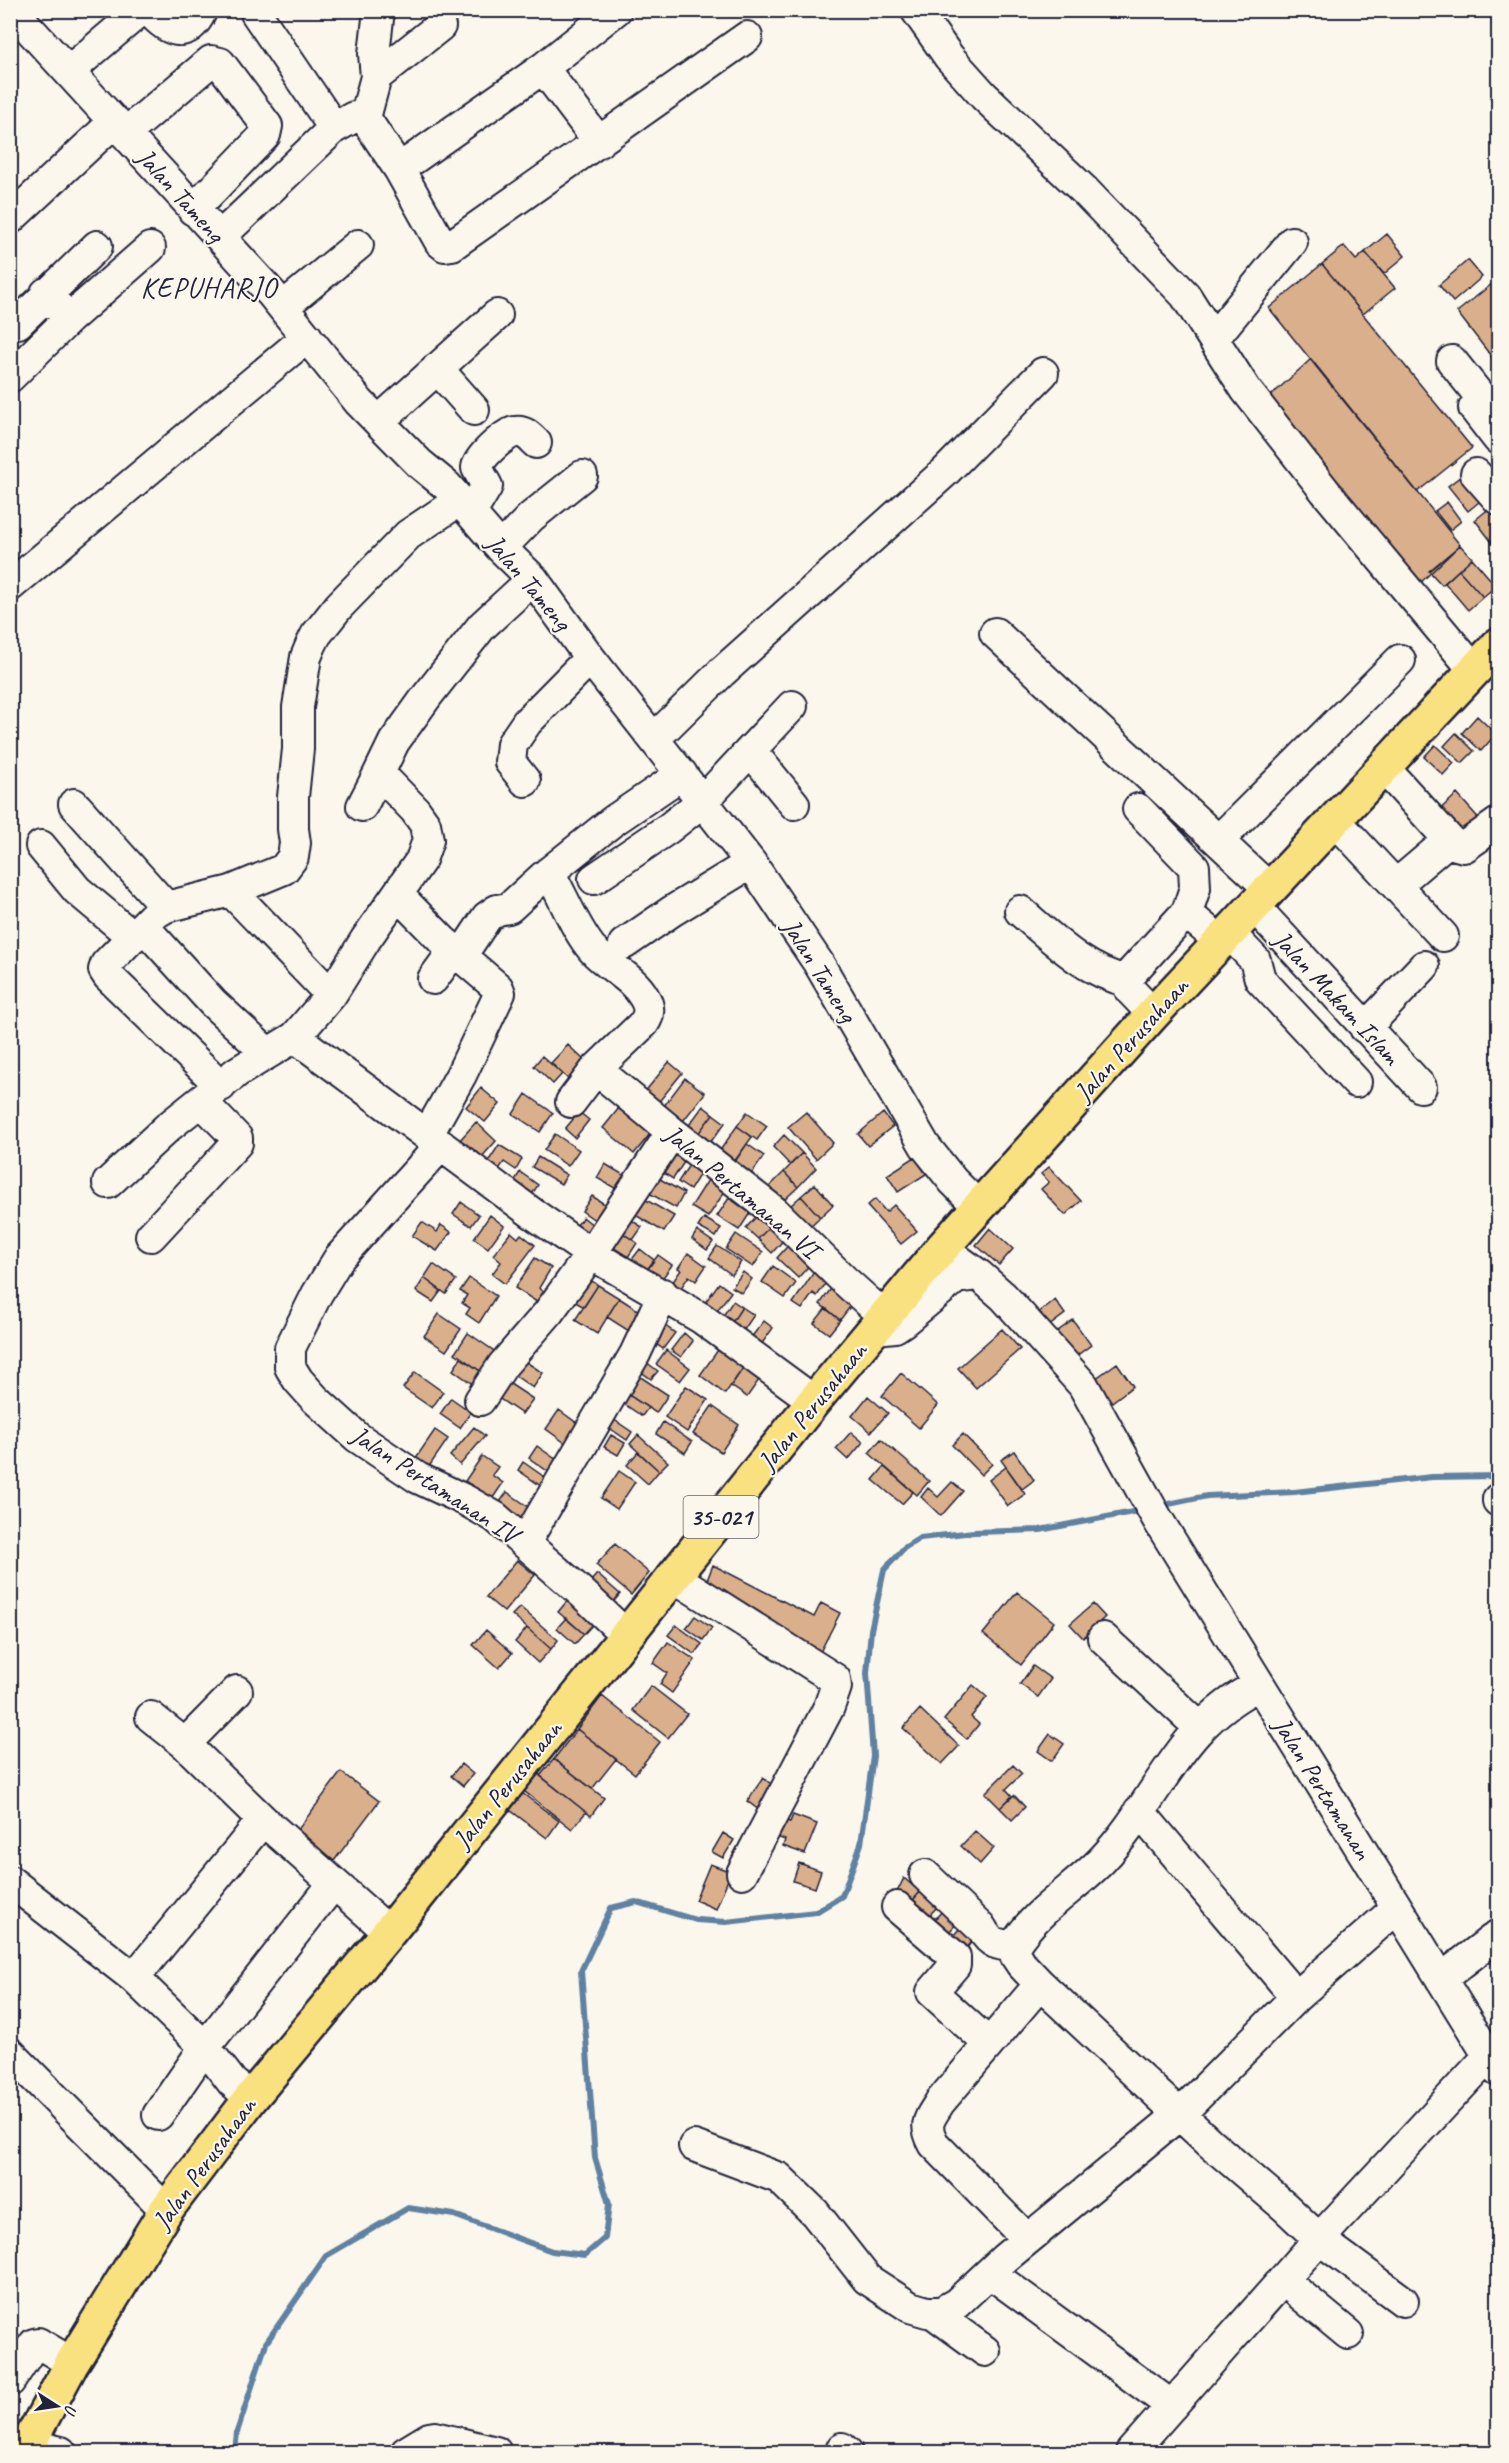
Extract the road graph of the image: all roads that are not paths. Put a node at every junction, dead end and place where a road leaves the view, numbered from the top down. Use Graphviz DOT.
graph roads {
  1 [pos="12,10"];
  2 [pos="141,10"];
  3 [pos="148,10"];
  4 [pos="202,10"];
  5 [pos="379,10"];
  6 [pos="616,10"];
  7 [pos="916,10"];
  8 [pos="251,17"];
  9 [pos="440,26"];
  10 [pos="747,37"];
  11 [pos="543,68"];
  12 [pos="69,71"];
  13 [pos="376,76"];
  14 [pos="365,118"];
  15 [pos="120,127"];
  16 [pos="334,128"];
  17 [pos="599,142"];
  18 [pos="399,169"];
  19 [pos="193,210"];
  20 [pos="10,219"];
  21 [pos="220,237"];
  22 [pos="1292,242"];
  23 [pos="358,245"];
  24 [pos="97,246"];
  25 [pos="150,248"];
  26 [pos="46,293"];
  27 [pos="283,307"];
  28 [pos="497,315"];
  29 [pos="69,319"];
  30 [pos="13,322"];
  31 [pos="307,337"];
  32 [pos="1214,338"];
  33 [pos="1452,361"];
  34 [pos="437,368"];
  35 [pos="1043,373"];
  36 [pos="10,378"];
  37 [pos="474,410"];
  38 [pos="379,421"];
  39 [pos="1498,440"];
  40 [pos="536,443"];
  41 [pos="1476,474"];
  42 [pos="582,476"];
  43 [pos="1498,500"];
  44 [pos="466,506"];
  45 [pos="501,548"];
  46 [pos="533,579"];
  47 [pos="10,586"];
  48 [pos="995,633"];
  49 [pos="1498,645"];
  50 [pos="590,658"];
  51 [pos="1400,660"];
  52 [pos="1474,670"];
  53 [pos="792,706"];
  54 [pos="654,739"];
  55 [pos="751,751"];
  56 [pos="1384,768"];
  57 [pos="379,772"];
  58 [pos="682,774"];
  59 [pos="525,781"];
  60 [pos="703,801"];
  61 [pos="74,804"];
  62 [pos="794,804"];
  63 [pos="362,806"];
  64 [pos="1138,809"];
  65 [pos="1334,819"];
  66 [pos="1498,824"];
  67 [pos="1219,840"];
  68 [pos="1449,840"];
  69 [pos="41,846"];
  70 [pos="751,863"];
  71 [pos="549,872"];
  72 [pos="594,879"];
  73 [pos="1396,885"];
  74 [pos="231,891"];
  75 [pos="398,895"];
  76 [pos="1262,898"];
  77 [pos="166,907"];
  78 [pos="1020,911"];
  79 [pos="1186,915"];
  80 [pos="138,931"];
  81 [pos="1443,936"];
  82 [pos="1224,937"];
  83 [pos="624,944"];
  84 [pos="457,953"];
  85 [pos="1424,966"];
  86 [pos="433,979"];
  87 [pos="1127,981"];
  88 [pos="331,995"];
  89 [pos="1153,1014"];
  90 [pos="1365,1028"];
  91 [pos="295,1037"];
  92 [pos="267,1053"];
  93 [pos="596,1069"];
  94 [pos="1356,1082"];
  95 [pos="1421,1087"];
  96 [pos="211,1094"];
  97 [pos="571,1102"];
  98 [pos="672,1132"];
  99 [pos="434,1139"];
  100 [pos="108,1183"];
  101 [pos="979,1207"];
  102 [pos="151,1236"];
  103 [pos="942,1248"];
  104 [pos="591,1254"];
  105 [pos="979,1275"];
  106 [pos="663,1294"];
  107 [pos="880,1323"];
  108 [pos="480,1400"];
  109 [pos="814,1401"];
  110 [pos="525,1543"];
  111 [pos="674,1577"];
  112 [pos="627,1636"];
  113 [pos="1103,1638"];
  114 [pos="1259,1684"];
  115 [pos="237,1691"];
  116 [pos="151,1718"];
  117 [pos="1200,1727"];
  118 [pos="184,1744"];
  119 [pos="1139,1811"];
  120 [pos="263,1820"];
  121 [pos="741,1873"];
  122 [pos="925,1875"];
  123 [pos="10,1881"];
  124 [pos="334,1883"];
  125 [pos="897,1907"];
  126 [pos="1397,1908"];
  127 [pos="389,1932"];
  128 [pos="1498,1935"];
  129 [pos="1014,1947"];
  130 [pos="134,1978"];
  131 [pos="1441,1979"];
  132 [pos="1040,1984"];
  133 [pos="1296,1997"];
  134 [pos="989,2044"];
  135 [pos="205,2047"];
  136 [pos="10,2053"];
  137 [pos="1494,2064"];
  138 [pos="251,2098"];
  139 [pos="1180,2114"];
  140 [pos="158,2115"];
  141 [pos="694,2146"];
  142 [pos="166,2210"];
  143 [pos="1028,2239"];
  144 [pos="1319,2240"];
  145 [pos="990,2273"];
  146 [pos="1284,2281"];
  147 [pos="1403,2301"];
  148 [pos="933,2313"];
  149 [pos="1348,2334"];
  150 [pos="985,2351"];
  151 [pos="72,2363"];
  152 [pos="10,2381"];
  153 [pos="1172,2406"];
  154 [pos="26,2448"];
  155 [pos="468,2449"];
  156 [pos="61,2452"];
  157 [pos="406,2452"];
  158 [pos="496,2452"];
  159 [pos="1131,2452"];
  1 -- 12 [label="street, Jalan Tameng"];
  2 -- 12 [label="street"];
  3 -- 4 [label="street"];
  5 -- 13 [label="street"];
  6 -- 11 [label="street"];
  7 -- 32 [label="street"];
  8 -- 16 [label="street"];
  9 -- 13 [label="street"];
  10 -- 17 [label="street"];
  11 -- 17 [label="street"];
  11 -- 18 [label="street"];
  12 -- 15 [label="street, Jalan Tameng"];
  13 -- 14 [label="street"];
  14 -- 16 [label="street"];
  14 -- 18 [label="street"];
  15 -- 19 [label="street, Jalan Tameng"];
  15 -- 19 [label="street"];
  15 -- 20 [label="street"];
  16 -- 21 [label="street"];
  17 -- 18 [label="street"];
  19 -- 21 [label="street, Jalan Tameng"];
  21 -- 27 [label="street, Jalan Tameng"];
  22 -- 32 [label="street"];
  23 -- 27 [label="street"];
  24 -- 26 [label="street"];
  25 -- 29 [label="street"];
  26 -- 29 [label="street"];
  26 -- 30 [label="street"];
  27 -- 31 [label="street, Jalan Tameng"];
  28 -- 34 [label="street"];
  29 -- 36 [label="street"];
  31 -- 38 [label="street, Jalan Tameng"];
  31 -- 47 [label="street"];
  32 -- 52 [label="street"];
  33 -- 39 [label="street"];
  34 -- 37 [label="street"];
  34 -- 38 [label="street"];
  35 -- 54 [label="street"];
  38 -- 44 [label="street, Jalan Tameng"];
  40 -- 44 [label="street"];
  41 -- 43 [label="street"];
  42 -- 45 [label="street"];
  44 -- 45 [label="street, Jalan Tameng"];
  44 -- 74 [label="street"];
  45 -- 46 [label="street, Jalan Tameng"];
  46 -- 50 [label="street, Jalan Tameng"];
  46 -- 57 [label="street"];
  48 -- 67 [label="street, Jalan Makam Islam"];
  49 -- 52 [label="main road, Jalan Perusahaan / 35-021"];
  50 -- 54 [label="street, Jalan Tameng"];
  50 -- 59 [label="street"];
  51 -- 67 [label="street"];
  52 -- 56 [label="main road, Jalan Perusahaan / 35-021"];
  53 -- 55 [label="street"];
  54 -- 58 [label="street, Jalan Tameng"];
  55 -- 60 [label="street"];
  55 -- 62 [label="street"];
  56 -- 65 [label="main road, Jalan Perusahaan / 35-021"];
  56 -- 68 [label="street"];
  57 -- 63 [label="street"];
  57 -- 75 [label="street"];
  58 -- 60 [label="street, Jalan Tameng"];
  58 -- 71 [label="street"];
  60 -- 70 [label="street, Jalan Tameng"];
  60 -- 72 [label="street"];
  61 -- 77 [label="street"];
  64 -- 79 [label="street"];
  65 -- 73 [label="street"];
  65 -- 76 [label="main road, Jalan Perusahaan / 35-021"];
  66 -- 68 [label="street"];
  67 -- 76 [label="street, Jalan Makam Islam"];
  68 -- 73 [label="street"];
  69 -- 80 [label="street"];
  70 -- 83 [label="street"];
  70 -- 101 [label="street, Jalan Tameng"];
  71 -- 84 [label="street"];
  71 -- 93 [label="street"];
  73 -- 81 [label="street"];
  74 -- 77 [label="street"];
  74 -- 88 [label="street"];
  75 -- 84 [label="street"];
  75 -- 88 [label="street"];
  76 -- 82 [label="main road, Jalan Perusahaan / 35-021"];
  76 -- 90 [label="street, Jalan Makam Islam"];
  77 -- 80 [label="street"];
  78 -- 87 [label="street"];
  79 -- 82 [label="street"];
  79 -- 87 [label="street"];
  80 -- 92 [label="street"];
  80 -- 96 [label="street"];
  82 -- 89 [label="main road, Jalan Perusahaan / 35-021"];
  82 -- 94 [label="street"];
  84 -- 86 [label="street"];
  84 -- 99 [label="street, Jalan Pertamanan IV"];
  85 -- 90 [label="street"];
  87 -- 89 [label="street"];
  88 -- 91 [label="street"];
  89 -- 101 [label="main road, Jalan Perusahaan / 35-021"];
  90 -- 95 [label="street, Jalan Makam Islam"];
  91 -- 92 [label="street"];
  91 -- 99 [label="street"];
  92 -- 96 [label="street"];
  93 -- 97 [label="street"];
  93 -- 98 [label="street, Jalan Pertamanan VI"];
  96 -- 100 [label="street"];
  96 -- 102 [label="street"];
  98 -- 104 [label="street"];
  98 -- 107 [label="street, Jalan Pertamanan VI"];
  99 -- 104 [label="street"];
  99 -- 110 [label="street, Jalan Pertamanan IV"];
  101 -- 103 [label="main road, Jalan Perusahaan / 35-021"];
  103 -- 105 [label="street, Jalan Pertamanan"];
  103 -- 107 [label="main road, Jalan Perusahaan / 35-021"];
  104 -- 106 [label="street"];
  104 -- 108 [label="street"];
  105 -- 107 [label="street"];
  105 -- 114 [label="street, Jalan Pertamanan"];
  106 -- 109 [label="street"];
  106 -- 110 [label="street"];
  107 -- 109 [label="main road, Jalan Perusahaan / 35-021"];
  109 -- 111 [label="main road, Jalan Perusahaan / 35-021"];
  110 -- 112 [label="street, Jalan Pertamanan IV"];
  111 -- 112 [label="main road, Jalan Perusahaan / 35-021"];
  111 -- 121 [label="street"];
  112 -- 127 [label="main road, Jalan Perusahaan / 35-021"];
  113 -- 117 [label="street"];
  114 -- 117 [label="street"];
  114 -- 126 [label="street, Jalan Pertamanan"];
  115 -- 118 [label="street"];
  116 -- 118 [label="street"];
  117 -- 119 [label="street"];
  118 -- 120 [label="street"];
  119 -- 129 [label="street"];
  119 -- 133 [label="street"];
  120 -- 124 [label="street"];
  120 -- 130 [label="street"];
  122 -- 129 [label="street"];
  123 -- 130 [label="street"];
  124 -- 127 [label="street"];
  124 -- 135 [label="street"];
  125 -- 134 [label="street"];
  126 -- 131 [label="street, Jalan Pertamanan"];
  126 -- 133 [label="street"];
  127 -- 138 [label="main road, Jalan Perusahaan / 35-021"];
  128 -- 131 [label="street"];
  129 -- 132 [label="street"];
  130 -- 135 [label="street"];
  131 -- 137 [label="street, Jalan Pertamanan"];
  132 -- 134 [label="street"];
  132 -- 139 [label="street"];
  133 -- 139 [label="street"];
  134 -- 143 [label="street"];
  135 -- 138 [label="street"];
  135 -- 140 [label="street"];
  136 -- 142 [label="street"];
  137 -- 144 [label="street"];
  138 -- 142 [label="main road, Jalan Perusahaan / 35-021"];
  139 -- 143 [label="street"];
  139 -- 144 [label="street"];
  141 -- 148 [label="street"];
  142 -- 151 [label="main road, Jalan Perusahaan / 35-021"];
  143 -- 145 [label="street"];
  144 -- 146 [label="street"];
  144 -- 147 [label="street"];
  145 -- 148 [label="street"];
  145 -- 153 [label="street"];
  146 -- 149 [label="street"];
  146 -- 153 [label="street"];
  148 -- 150 [label="street"];
  151 -- 152 [label="street"];
  151 -- 154 [label="main road, Jalan Perusahaan / 35-021"];
  153 -- 159 [label="street"];
  154 -- 156 [label="street"];
  155 -- 157 [label="street"];
  155 -- 158 [label="street"];
}
